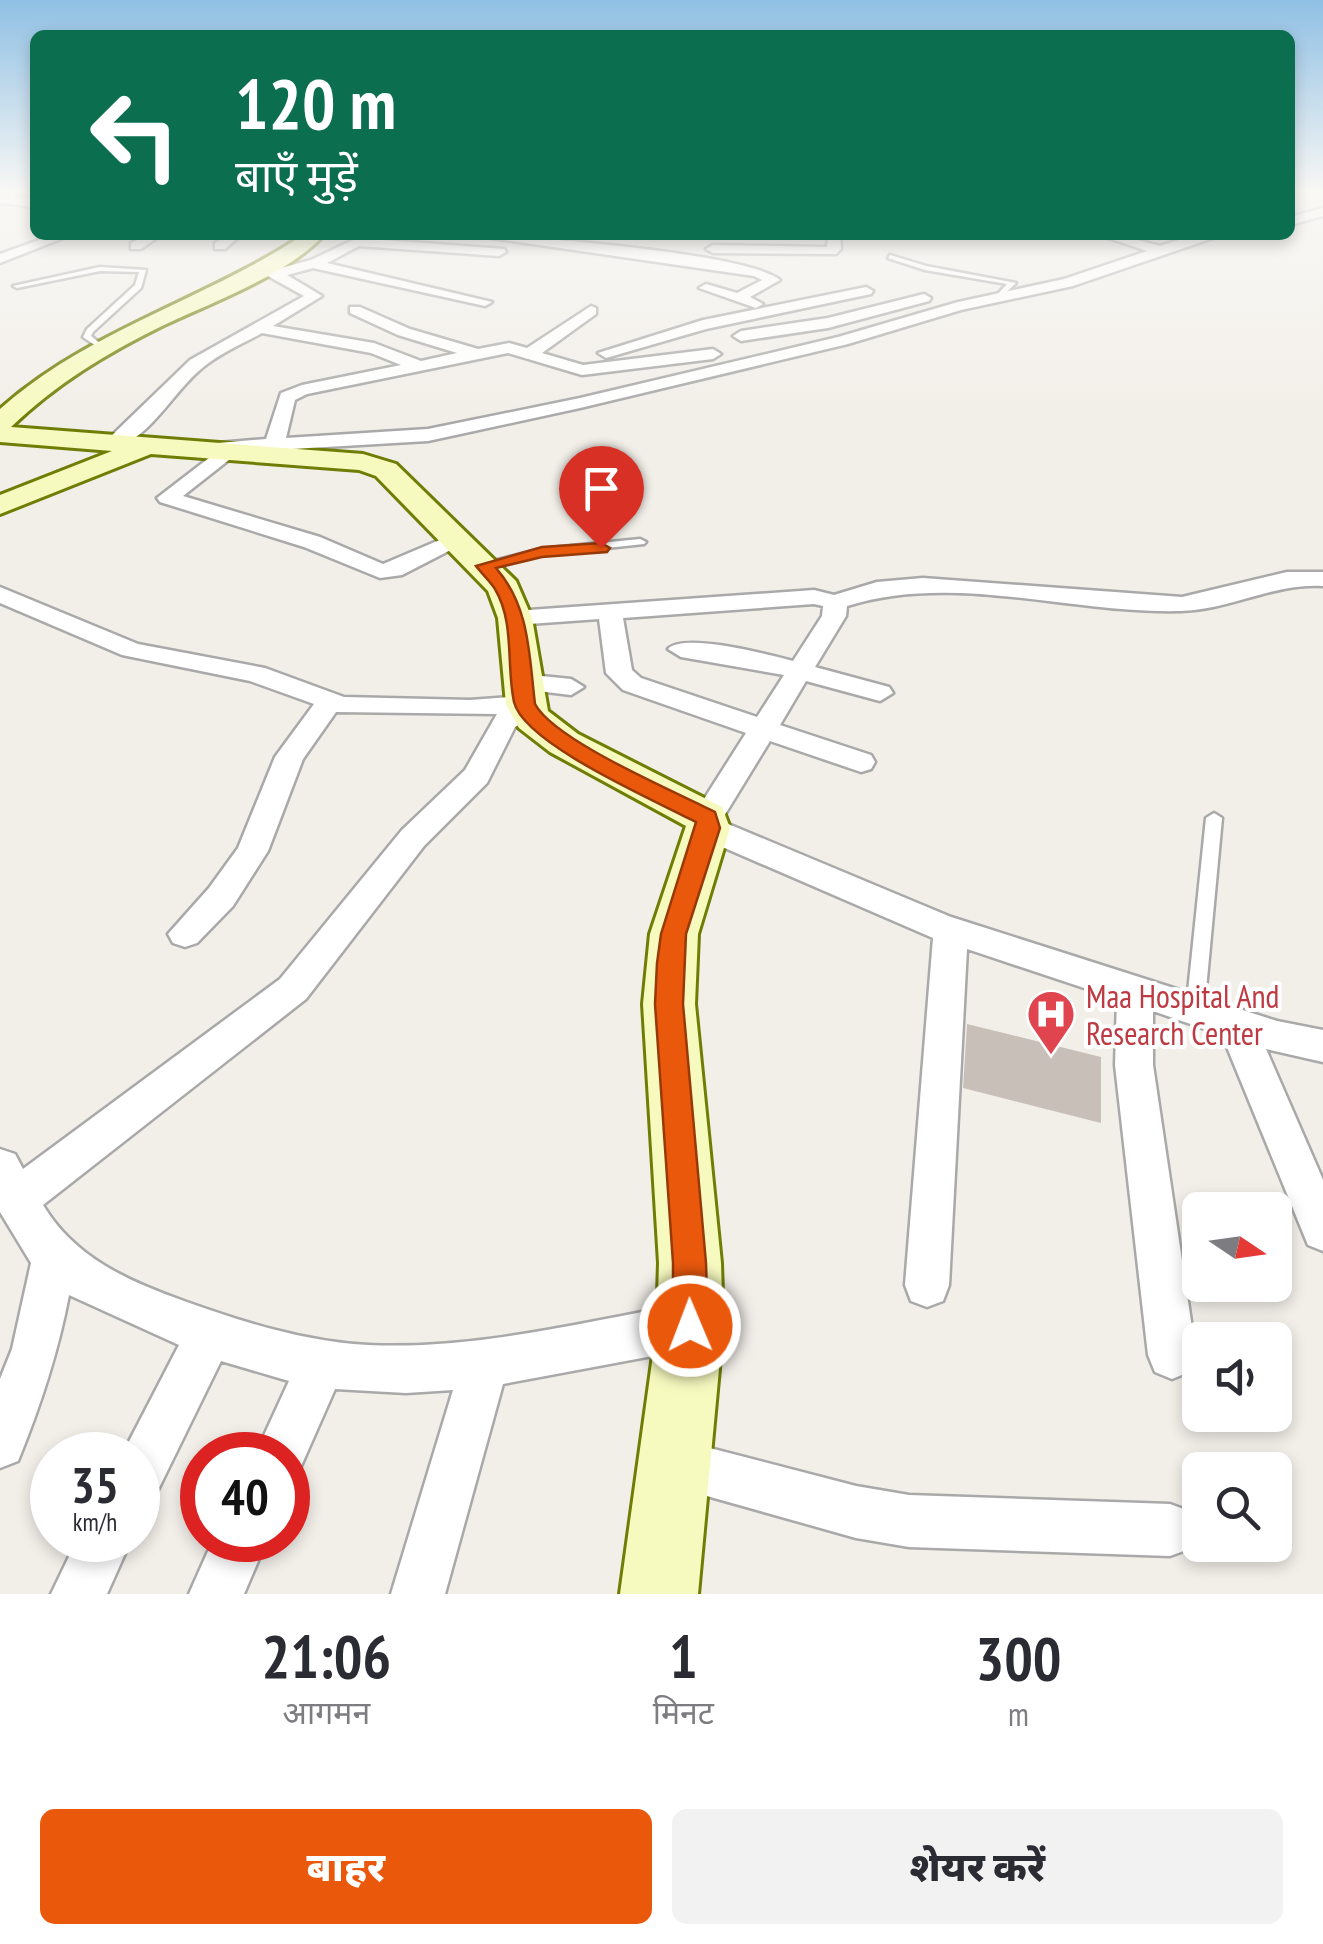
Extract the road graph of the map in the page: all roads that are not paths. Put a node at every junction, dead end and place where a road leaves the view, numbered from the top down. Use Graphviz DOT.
graph roads {
  1 [pos="275,268"];
  2 [pos="350,268"];
  3 [pos="737,268"];
  4 [pos="927,268"];
  5 [pos="1108,268"];
  6 [pos="271,270"];
  7 [pos="17,286"];
  8 [pos="866,292"];
  9 [pos="706,295"];
  10 [pos="733,296"];
  11 [pos="999,297"];
  12 [pos="924,298"];
  13 [pos="485,302"];
  14 [pos="355,310"];
  15 [pos="690,310"];
  16 [pos="590,312"];
  17 [pos="776,312"];
  18 [pos="378,321"];
  19 [pos="809,327"];
  20 [pos="260,328"];
  21 [pos="551,339"];
  22 [pos="703,340"];
  23 [pos="506,342"];
  24 [pos="636,343"];
  25 [pos="340,344"];
  26 [pos="102,348"];
  27 [pos="800,350"];
  28 [pos="532,352"];
  29 [pos="476,353"];
  30 [pos="773,356"];
  31 [pos="421,367"];
  32 [pos="565,368"];
  33 [pos="0,423"];
  34 [pos="0,434"];
  35 [pos="192,446"];
  36 [pos="0,505"];
  37 [pos="640,542"];
  38 [pos="471,554"];
  39 [pos="1323,579"];
  40 [pos="0,594"];
  41 [pos="835,602"];
  42 [pos="610,611"];
  43 [pos="516,618"];
  44 [pos="681,649"];
  45 [pos="800,671"];
  46 [pos="571,687"];
  47 [pos="880,693"];
  48 [pos="524,699"];
  49 [pos="330,702"];
  50 [pos="760,730"];
  51 [pos="862,762"];
  52 [pos="1214,818"];
  53 [pos="708,823"];
  54 [pos="952,930"];
  55 [pos="184,934"];
  56 [pos="1135,991"];
  57 [pos="1195,1011"];
  58 [pos="1237,1024"];
  59 [pos="1323,1046"];
  60 [pos="8,1184"];
  61 [pos="1323,1230"];
  62 [pos="54,1257"];
  63 [pos="926,1285"];
  64 [pos="690,1326"];
  65 [pos="210,1334"];
  66 [pos="1172,1355"];
  67 [pos="486,1360"];
  68 [pos="322,1364"];
  69 [pos="291,1432"];
  70 [pos="160,1433"];
  71 [pos="0,1443"];
  72 [pos="675,1464"];
  73 [pos="1170,1530"];
  74 [pos="94,1562"];
  75 [pos="231,1562"];
  76 [pos="427,1592"];
  77 [pos="78,1594"];
  78 [pos="216,1594"];
  79 [pos="659,1594"];
  1 -- 6 [label="street"];
  2 -- 13 [label="street"];
  3 -- 10 [label="street"];
  4 -- 11 [label="lane"];
  5 -- 11 [label="street"];
  6 -- 20 [label="street"];
  6 -- 26 [label="street"];
  7 -- 26 [label="lane"];
  8 -- 17 [label="street"];
  9 -- 10 [label="street"];
  10 -- 17 [label="street"];
  11 -- 27 [label="street"];
  12 -- 19 [label="street"];
  14 -- 18 [label="street"];
  15 -- 24 [label="street"];
  16 -- 21 [label="street"];
  17 -- 19 [label="street"];
  17 -- 24 [label="street"];
  18 -- 25 [label="street"];
  18 -- 29 [label="street"];
  19 -- 22 [label="street"];
  19 -- 27 [label="street"];
  20 -- 25 [label="street"];
  20 -- 35 [label="street"];
  21 -- 23 [label="street"];
  21 -- 28 [label="street"];
  24 -- 32 [label="street"];
  25 -- 31 [label="street"];
  26 -- 33 [label="street"];
  27 -- 30 [label="street"];
  28 -- 29 [label="street"];
  28 -- 32 [label="street"];
  29 -- 31 [label="street"];
  30 -- 32 [label="street"];
  30 -- 35 [label="street"];
  31 -- 35 [label="street"];
  34 -- 35 [label="street"];
  35 -- 36 [label="street"];
  35 -- 38 [label="street"];
  35 -- 38 [label="street"];
  37 -- 38 [label="lane"];
  38 -- 43 [label="street"];
  39 -- 41 [label="street"];
  40 -- 49 [label="street"];
  41 -- 42 [label="street"];
  41 -- 45 [label="street"];
  42 -- 43 [label="street"];
  42 -- 50 [label="street"];
  43 -- 48 [label="street"];
  44 -- 45 [label="street"];
  45 -- 47 [label="street"];
  45 -- 50 [label="street"];
  46 -- 48 [label="street"];
  48 -- 49 [label="street"];
  48 -- 53 [label="street"];
  48 -- 60 [label="street"];
  49 -- 55 [label="street"];
  50 -- 51 [label="street"];
  50 -- 53 [label="street"];
  52 -- 57 [label="lane"];
  53 -- 54 [label="street"];
  53 -- 64 [label="street"];
  54 -- 56 [label="street"];
  54 -- 63 [label="street"];
  56 -- 57 [label="street"];
  56 -- 66 [label="street"];
  57 -- 58 [label="street"];
  58 -- 59 [label="street"];
  58 -- 61 [label="street"];
  60 -- 62 [label="street"];
  62 -- 65 [label="street"];
  62 -- 71 [label="street"];
  64 -- 67 [label="street"];
  64 -- 72 [label="street"];
  65 -- 68 [label="street"];
  65 -- 70 [label="street"];
  67 -- 68 [label="street"];
  67 -- 76 [label="street"];
  68 -- 69 [label="street"];
  72 -- 73 [label="street"];
  72 -- 79 [label="street"];
  74 -- 77 [label="street"];
  75 -- 78 [label="street"];
}
